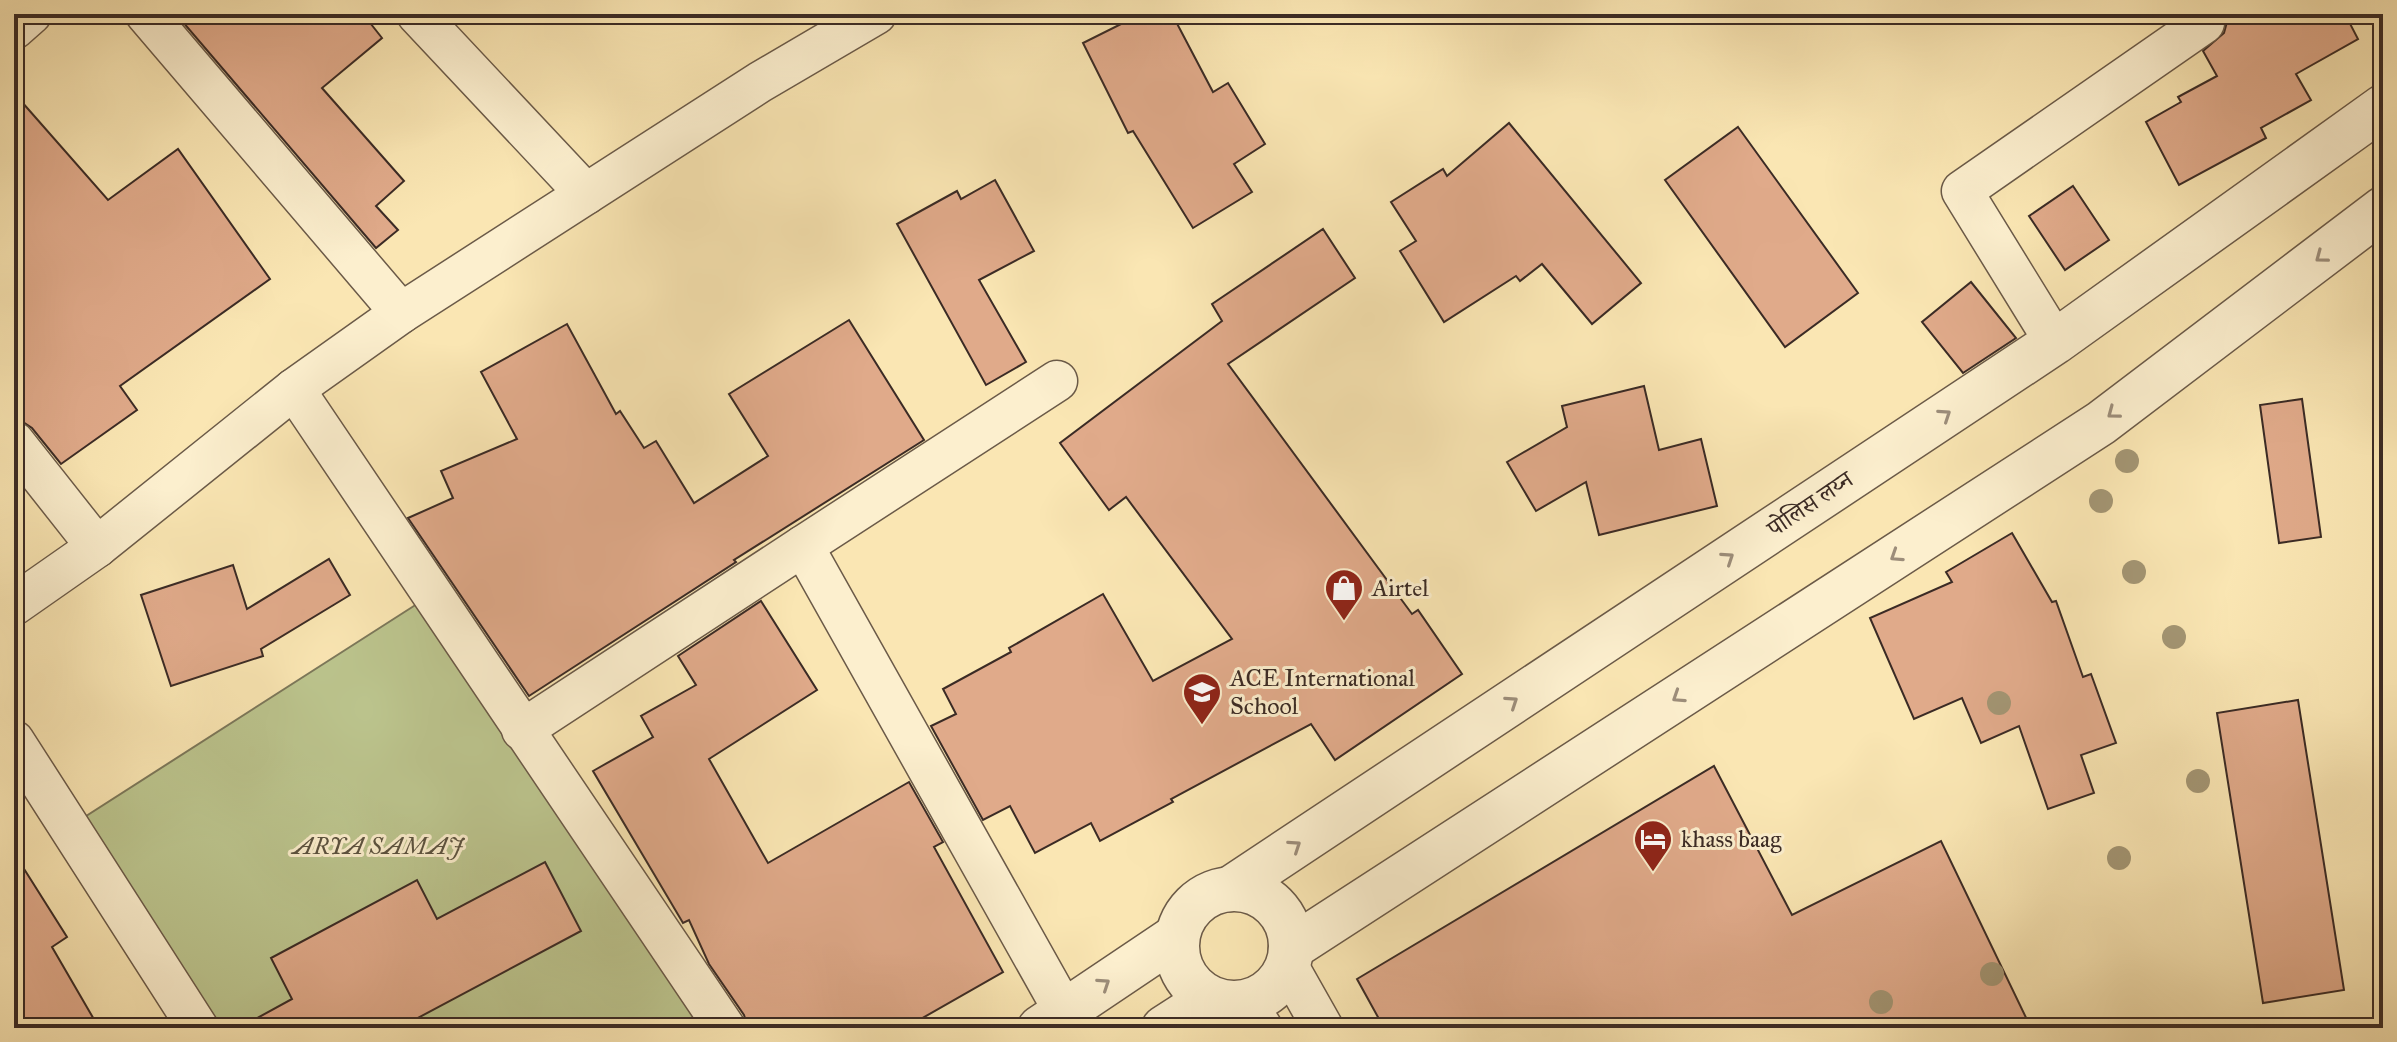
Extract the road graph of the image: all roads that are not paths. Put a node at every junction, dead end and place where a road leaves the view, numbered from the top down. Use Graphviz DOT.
graph roads {
  1 [pos="31,14"];
  2 [pos="146,14"];
  3 [pos="417,14"];
  4 [pos="876,14"];
  5 [pos="2204,23"];
  6 [pos="14,29"];
  7 [pos="2383,107"];
  8 [pos="586,194"];
  9 [pos="2383,209"];
  10 [pos="401,313"];
  11 [pos="2055,342"];
  12 [pos="1057,381"];
  13 [pos="294,389"];
  14 [pos="14,442"];
  15 [pos="803,546"];
  16 [pos="97,547"];
  17 [pos="14,605"];
  18 [pos="522,730"];
  19 [pos="14,741"];
  20 [pos="1230,889"];
  21 [pos="1177,936"];
  22 [pos="1290,957"];
  23 [pos="1239,1010"];
  24 [pos="1052,1020"];
  25 [pos="198,1028"];
  26 [pos="725,1028"];
  27 [pos="1164,1028"];
  28 [pos="1323,1028"];
  1 -- 6 [label="street"];
  2 -- 10 [label="street"];
  3 -- 8 [label="street"];
  4 -- 8 [label="street"];
  5 -- 11 [label="street"];
  7 -- 11 [label="street, पोलिस लय्न"];
  8 -- 10 [label="street"];
  9 -- 22 [label="street, one-way"];
  10 -- 13 [label="street"];
  20 -- 11 [label="street, पोलिस लय्न, one-way"];
  12 -- 15 [label="street"];
  13 -- 16 [label="street"];
  13 -- 18 [label="street"];
  14 -- 16 [label="street"];
  15 -- 18 [label="street"];
  15 -- 24 [label="street"];
  16 -- 17 [label="street"];
  18 -- 26 [label="street"];
  19 -- 25 [label="street"];
  20 -- 21 [label="street"];
  20 -- 22 [label="street"];
  21 -- 23 [label="street"];
  24 -- 21 [label="street, one-way"];
  22 -- 23 [label="street"];
  22 -- 28 [label="street"];
  23 -- 27 [label="street"];
}
